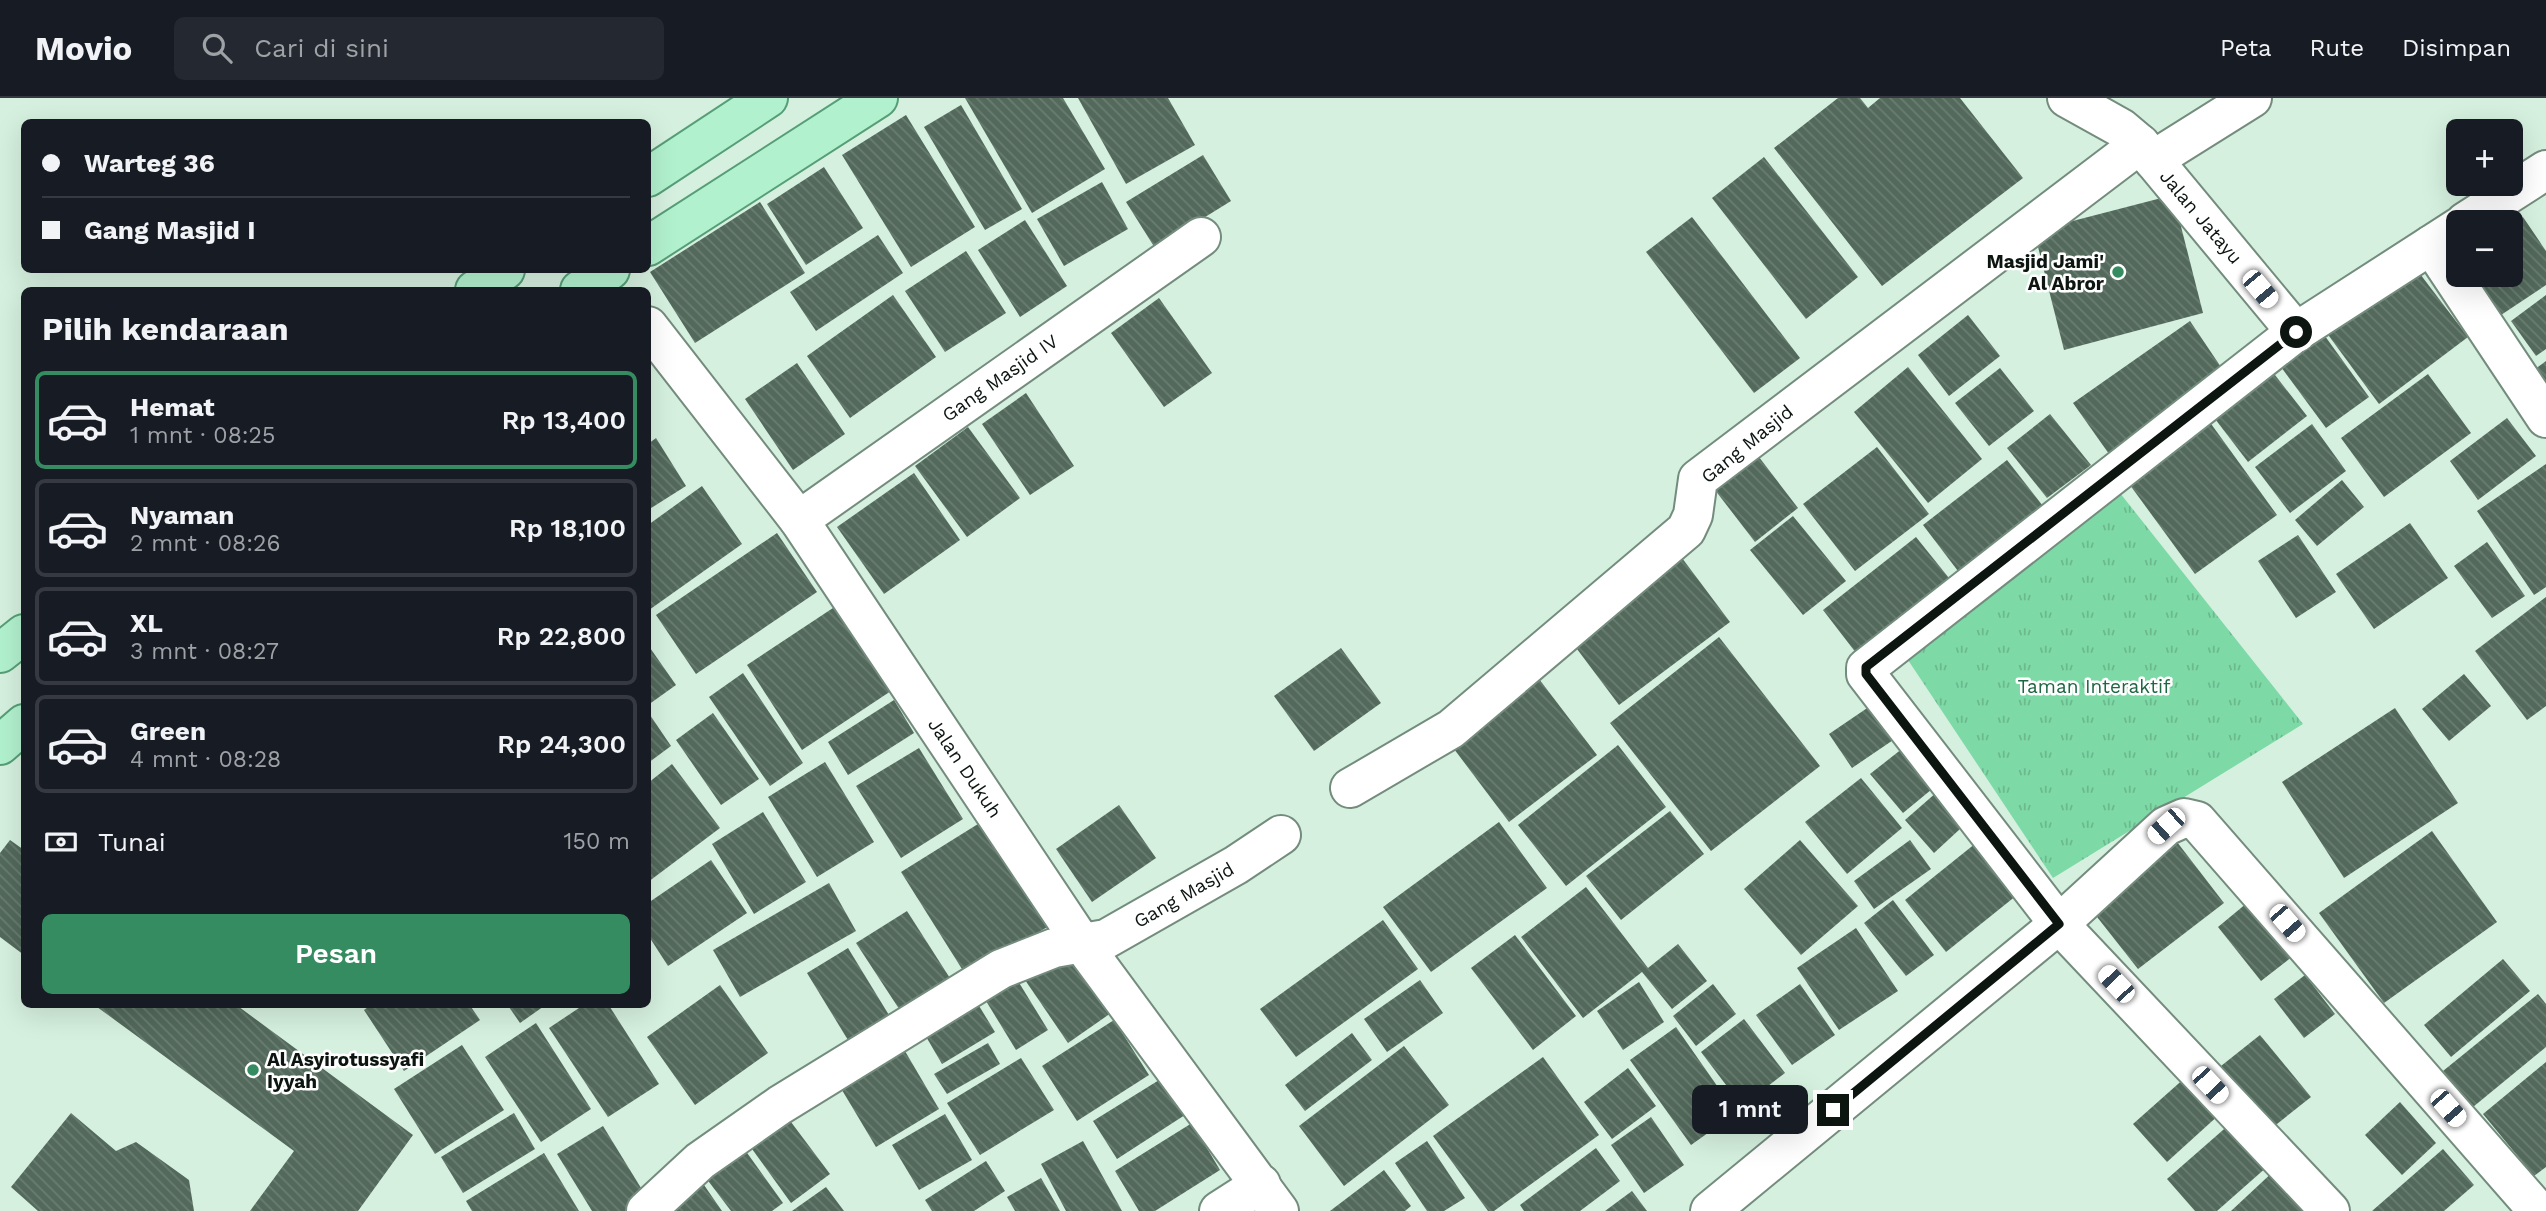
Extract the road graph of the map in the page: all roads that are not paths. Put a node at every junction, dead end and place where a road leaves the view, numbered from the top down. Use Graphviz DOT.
graph roads {
  1 [pos="768,98"];
  2 [pos="878,98"];
  3 [pos="2067,98"];
  4 [pos="2252,98"];
  5 [pos="2147,152"];
  6 [pos="2546,170"];
  7 [pos="651,175"];
  8 [pos="2484,210"];
  9 [pos="2445,236"];
  10 [pos="1201,237"];
  11 [pos="651,244"];
  12 [pos="500,273"];
  13 [pos="480,287"];
  14 [pos="651,330"];
  15 [pos="2296,332"];
  16 [pos="2546,418"];
  17 [pos="799,520"];
  18 [pos="21,636"];
  19 [pos="0,653"];
  20 [pos="21,727"];
  21 [pos="0,745"];
  22 [pos="1350,788"];
  23 [pos="1281,835"];
  24 [pos="2059,924"];
  25 [pos="1083,945"];
  26 [pos="1270,1197"];
  27 [pos="646,1211"];
  28 [pos="1219,1211"];
  29 [pos="1710,1211"];
  30 [pos="2330,1211"];
  31 [pos="2538,1211"];
  1 -- 7 [label="main road"];
  2 -- 11 [label="main road"];
  3 -- 5 [label="street, Jalan Jatayu"];
  4 -- 5 [label="street, Gang Masjid"];
  5 -- 15 [label="street, Jalan Jatayu"];
  5 -- 22 [label="street, Gang Masjid"];
  6 -- 8 [label="street"];
  9 -- 15 [label="street"];
  9 -- 16 [label="street"];
  10 -- 17 [label="street, Gang Masjid IV"];
  12 -- 13 [label="main road"];
  14 -- 17 [label="street, Jalan Dukuh"];
  15 -- 24 [label="street"];
  17 -- 25 [label="street, Jalan Dukuh"];
  18 -- 19 [label="main road"];
  20 -- 21 [label="main road"];
  23 -- 25 [label="street, Gang Masjid"];
  24 -- 29 [label="street"];
  24 -- 30 [label="street"];
  24 -- 31 [label="street"];
  25 -- 26 [label="street, Jalan Dukuh"];
  25 -- 27 [label="street, Gang Masjid"];
  26 -- 28 [label="street"];
}
